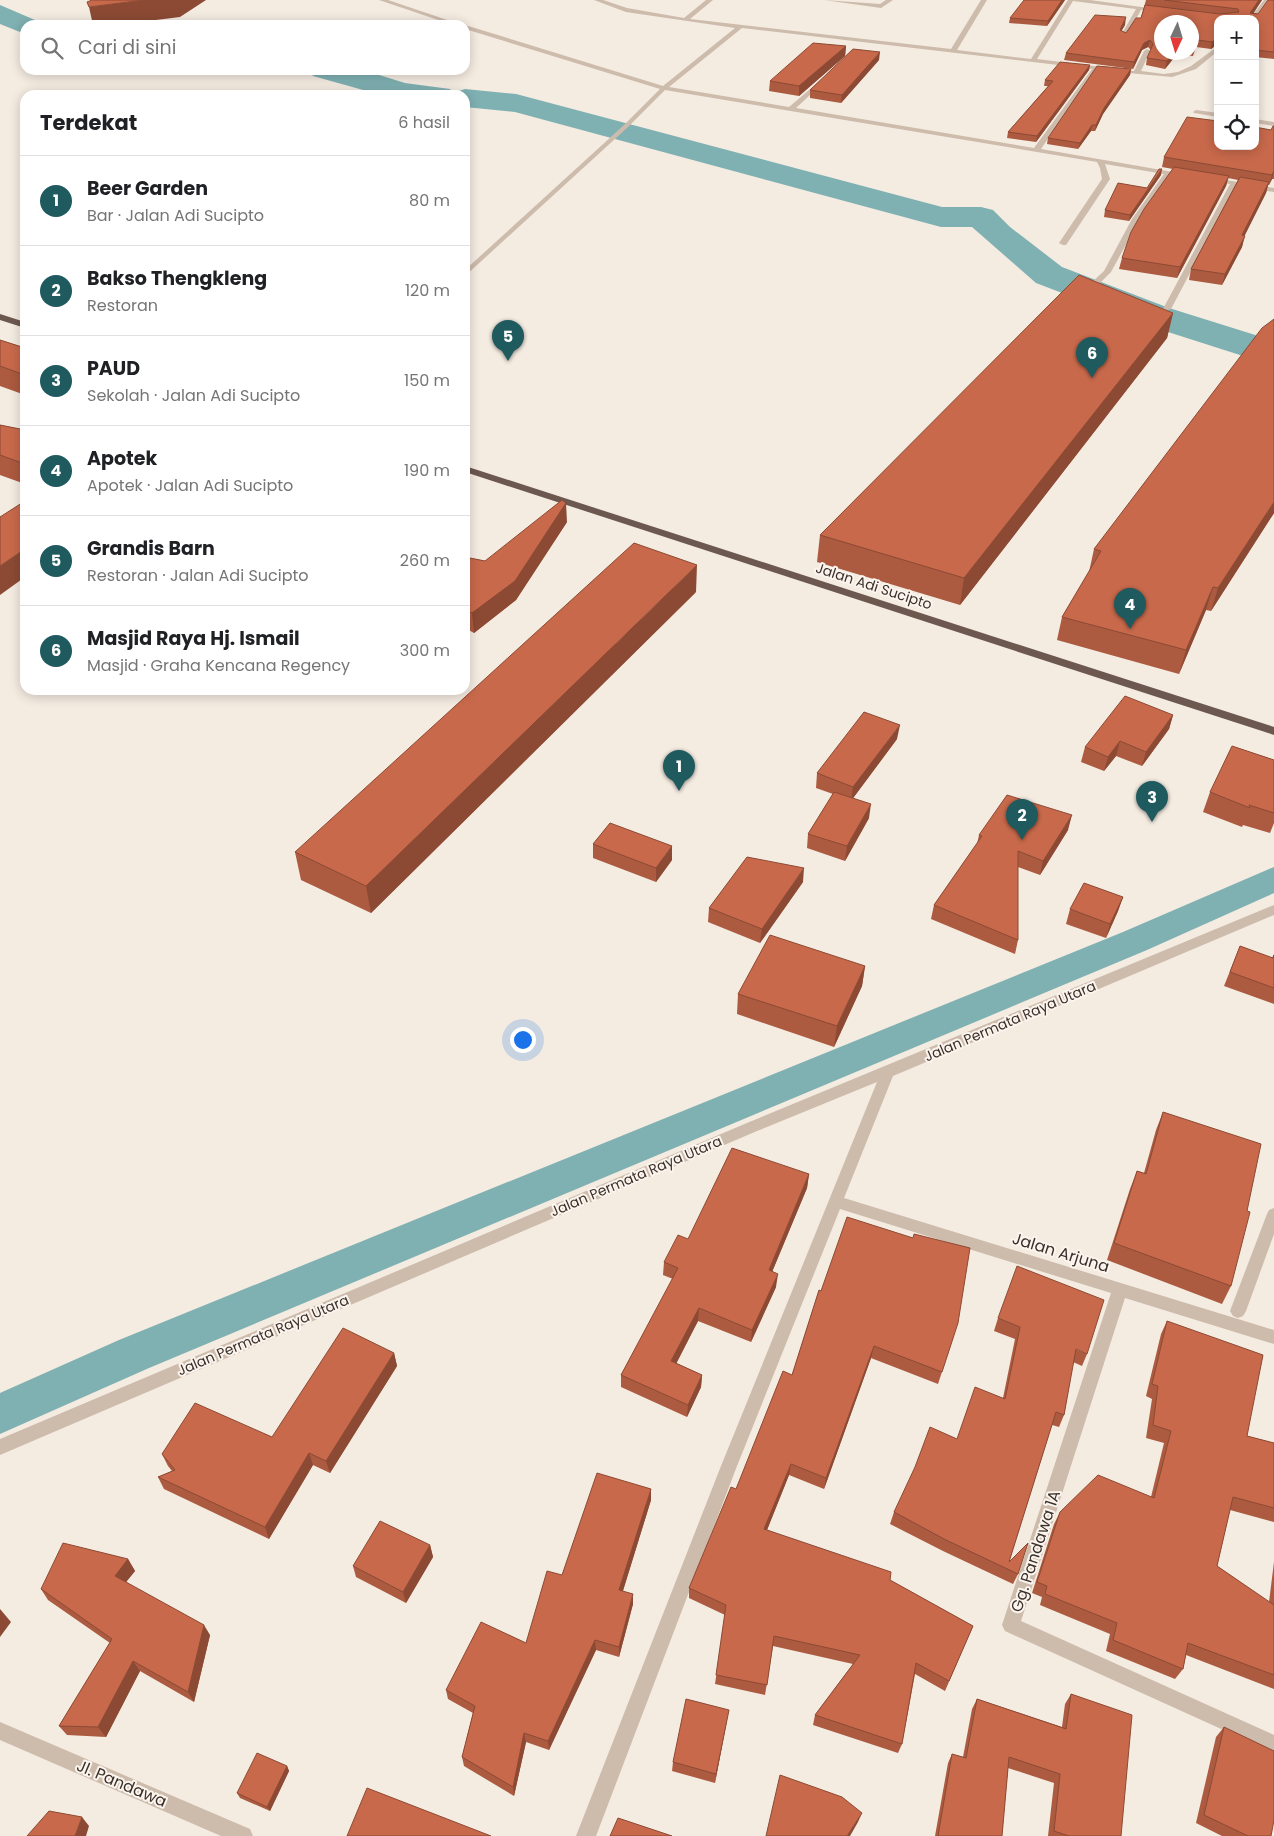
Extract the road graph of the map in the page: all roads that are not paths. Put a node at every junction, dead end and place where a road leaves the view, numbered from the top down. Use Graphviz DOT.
graph roads {
  1 [pos="382,0"];
  2 [pos="598,0"];
  3 [pos="710,0"];
  4 [pos="827,0"];
  5 [pos="890,0"];
  6 [pos="984,0"];
  7 [pos="1073,0"];
  8 [pos="1267,0"];
  9 [pos="1130,3"];
  10 [pos="1139,8"];
  11 [pos="1168,11"];
  12 [pos="1256,15"];
  13 [pos="444,20"];
  14 [pos="685,20"];
  15 [pos="741,26"];
  16 [pos="470,29"];
  17 [pos="1123,37"];
  18 [pos="954,50"];
  19 [pos="1147,51"];
  20 [pos="1214,51"];
  21 [pos="1034,59"];
  22 [pos="1094,71"];
  23 [pos="1137,72"];
  24 [pos="829,75"];
  25 [pos="664,88"];
  26 [pos="791,109"];
  27 [pos="1196,112"];
  28 [pos="1214,114"];
  29 [pos="1259,122"];
  30 [pos="1274,124"];
  31 [pos="1037,149"];
  32 [pos="1099,160"];
  33 [pos="1169,172"];
  34 [pos="1197,177"];
  35 [pos="1206,178"];
  36 [pos="1234,183"];
  37 [pos="1274,190"];
  38 [pos="1063,243"];
  39 [pos="470,269"];
  40 [pos="1094,284"];
  41 [pos="1167,309"];
  42 [pos="0,318"];
  43 [pos="20,324"];
  44 [pos="470,471"];
  45 [pos="1274,731"];
  46 [pos="1274,910"];
  47 [pos="888,1072"];
  48 [pos="837,1202"];
  49 [pos="1274,1214"];
  50 [pos="1120,1288"];
  51 [pos="1238,1311"];
  52 [pos="1274,1337"];
  53 [pos="0,1448"];
  54 [pos="2,1735"];
  55 [pos="1274,1744"];
  56 [pos="243,1836"];
  57 [pos="586,1836"];
  1 -- 13 [label="street"];
  2 -- 14 [label="street"];
  3 -- 14 [label="street"];
  4 -- 5 [label="street"];
  6 -- 18 [label="street"];
  7 -- 9 [label="street"];
  7 -- 21 [label="street"];
  8 -- 12 [label="street"];
  9 -- 10 [label="street"];
  10 -- 11 [label="street"];
  10 -- 17 [label="street"];
  14 -- 15 [label="street"];
  15 -- 18 [label="street"];
  15 -- 25 [label="street"];
  16 -- 25 [label="street"];
  18 -- 21 [label="street"];
  19 -- 23 [label="street"];
  20 -- 23 [label="street"];
  21 -- 23 [label="street"];
  22 -- 31 [label="street"];
  24 -- 26 [label="street"];
  25 -- 26 [label="street"];
  25 -- 39 [label="street"];
  26 -- 31 [label="street"];
  27 -- 28 [label="street"];
  29 -- 30 [label="street"];
  31 -- 32 [label="street"];
  32 -- 33 [label="street"];
  32 -- 38 [label="street"];
  33 -- 34 [label="street"];
  33 -- 40 [label="street"];
  35 -- 36 [label="street"];
  36 -- 37 [label="street"];
  36 -- 41 [label="street"];
  42 -- 43 [label="highway"];
  44 -- 45 [label="highway, Jalan Adi Sucipto"];
  46 -- 47 [label="street, Jalan Permata Raya Utara"];
  47 -- 48 [label="street"];
  47 -- 53 [label="street, Jalan Permata Raya Utara"];
  48 -- 50 [label="street, Jalan Arjuna"];
  48 -- 57 [label="street"];
  49 -- 51 [label="street"];
  50 -- 52 [label="street, Jalan Arjuna"];
  50 -- 55 [label="street, Gg. Pandawa 1A"];
  54 -- 56 [label="street, Jl. Pandawa"];
}
